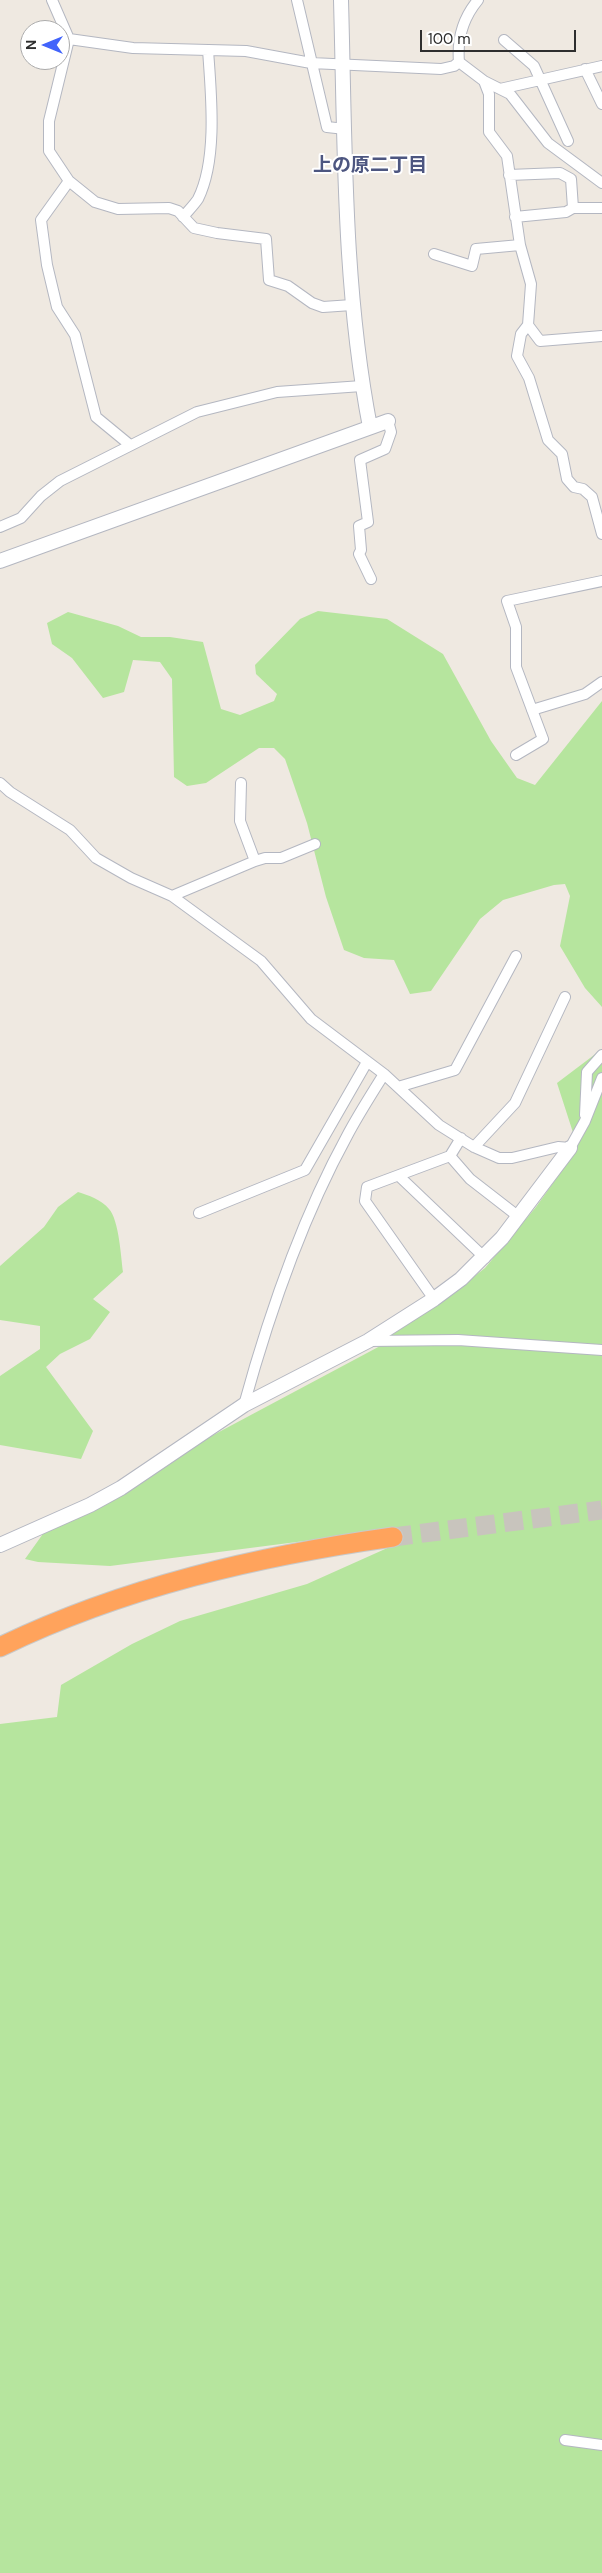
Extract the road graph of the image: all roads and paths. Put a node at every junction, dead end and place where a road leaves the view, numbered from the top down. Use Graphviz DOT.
graph roads {
  1 [pos="52,0"];
  2 [pos="298,0"];
  3 [pos="341,0"];
  4 [pos="478,0"];
  5 [pos="61,20"];
  6 [pos="70,39"];
  7 [pos="504,40"];
  8 [pos="208,50"];
  9 [pos="459,62"];
  10 [pos="310,63"];
  11 [pos="343,64"];
  12 [pos="602,66"];
  13 [pos="584,69"];
  14 [pos="61,70"];
  15 [pos="540,80"];
  16 [pos="484,81"];
  17 [pos="500,89"];
  18 [pos="602,104"];
  19 [pos="345,129"];
  20 [pos="568,141"];
  21 [pos="509,175"];
  22 [pos="69,181"];
  23 [pos="602,184"];
  24 [pos="573,208"];
  25 [pos="602,208"];
  26 [pos="183,217"];
  27 [pos="515,217"];
  28 [pos="520,245"];
  29 [pos="434,254"];
  30 [pos="352,305"];
  31 [pos="528,326"];
  32 [pos="602,336"];
  33 [pos="362,386"];
  34 [pos="388,421"];
  35 [pos="370,427"];
  36 [pos="130,445"];
  37 [pos="0,527"];
  38 [pos="602,534"];
  39 [pos="0,561"];
  40 [pos="370,579"];
  41 [pos="602,581"];
  42 [pos="602,682"];
  43 [pos="532,710"];
  44 [pos="516,755"];
  45 [pos="0,783"];
  46 [pos="240,783"];
  47 [pos="315,844"];
  48 [pos="255,861"];
  49 [pos="172,896"];
  50 [pos="516,956"];
  51 [pos="565,997"];
  52 [pos="602,1055"];
  53 [pos="367,1062"];
  54 [pos="384,1074"];
  55 [pos="602,1078"];
  56 [pos="398,1087"];
  57 [pos="585,1121"];
  58 [pos="461,1138"];
  59 [pos="474,1147"];
  60 [pos="570,1148"];
  61 [pos="450,1156"];
  62 [pos="400,1176"];
  63 [pos="199,1213"];
  64 [pos="519,1217"];
  65 [pos="485,1258"];
  66 [pos="434,1299"];
  67 [pos="368,1341"];
  68 [pos="602,1350"];
  69 [pos="244,1405"];
  70 [pos="394,1537"];
  71 [pos="0,1545"];
  72 [pos="0,1647"];
  73 [pos="565,2440"];
  74 [pos="602,2445"];
  1 -- 5 [label="street"];
  2 -- 10 [label="street"];
  3 -- 11 [label="street"];
  4 -- 9 [label="street"];
  6 -- 8 [label="street"];
  7 -- 15 [label="street"];
  8 -- 10 [label="street"];
  8 -- 26 [label="street"];
  9 -- 11 [label="street"];
  9 -- 16 [label="street"];
  10 -- 11 [label="street"];
  10 -- 19 [label="street"];
  11 -- 19 [label="street"];
  12 -- 13 [label="street"];
  13 -- 15 [label="street"];
  13 -- 18 [label="street"];
  14 -- 22 [label="street"];
  15 -- 17 [label="street"];
  15 -- 20 [label="street"];
  16 -- 17 [label="street"];
  16 -- 21 [label="street"];
  17 -- 23 [label="street"];
  19 -- 30 [label="street"];
  21 -- 24 [label="street"];
  21 -- 27 [label="street"];
  22 -- 26 [label="street"];
  22 -- 36 [label="street"];
  24 -- 25 [label="street"];
  24 -- 27 [label="street"];
  26 -- 30 [label="street"];
  27 -- 28 [label="street"];
  28 -- 29 [label="street"];
  28 -- 31 [label="street"];
  30 -- 33 [label="street"];
  31 -- 32 [label="street"];
  31 -- 38 [label="street"];
  33 -- 35 [label="street"];
  33 -- 36 [label="street"];
  34 -- 35 [label="street"];
  34 -- 40 [label="street"];
  35 -- 39 [label="street"];
  36 -- 37 [label="street"];
  41 -- 43 [label="street"];
  42 -- 43 [label="street"];
  43 -- 44 [label="street"];
  45 -- 49 [label="street"];
  46 -- 48 [label="street"];
  47 -- 48 [label="street"];
  48 -- 49 [label="street"];
  49 -- 53 [label="street"];
  50 -- 56 [label="street"];
  51 -- 59 [label="street"];
  52 -- 57 [label="street"];
  53 -- 54 [label="street"];
  53 -- 63 [label="street"];
  54 -- 56 [label="street"];
  54 -- 69 [label="street"];
  55 -- 57 [label="street"];
  56 -- 58 [label="street"];
  57 -- 60 [label="street"];
  58 -- 59 [label="street"];
  58 -- 61 [label="street"];
  59 -- 60 [label="street"];
  60 -- 64 [label="street"];
  61 -- 62 [label="street"];
  61 -- 64 [label="street"];
  62 -- 65 [label="street"];
  62 -- 66 [label="street"];
  64 -- 65 [label="street"];
  65 -- 66 [label="street"];
  66 -- 67 [label="street"];
  67 -- 68 [label="street"];
  67 -- 69 [label="street"];
  69 -- 71 [label="street"];
  70 -- 72 [label="highway"];
  73 -- 74 [label="street"];
}
